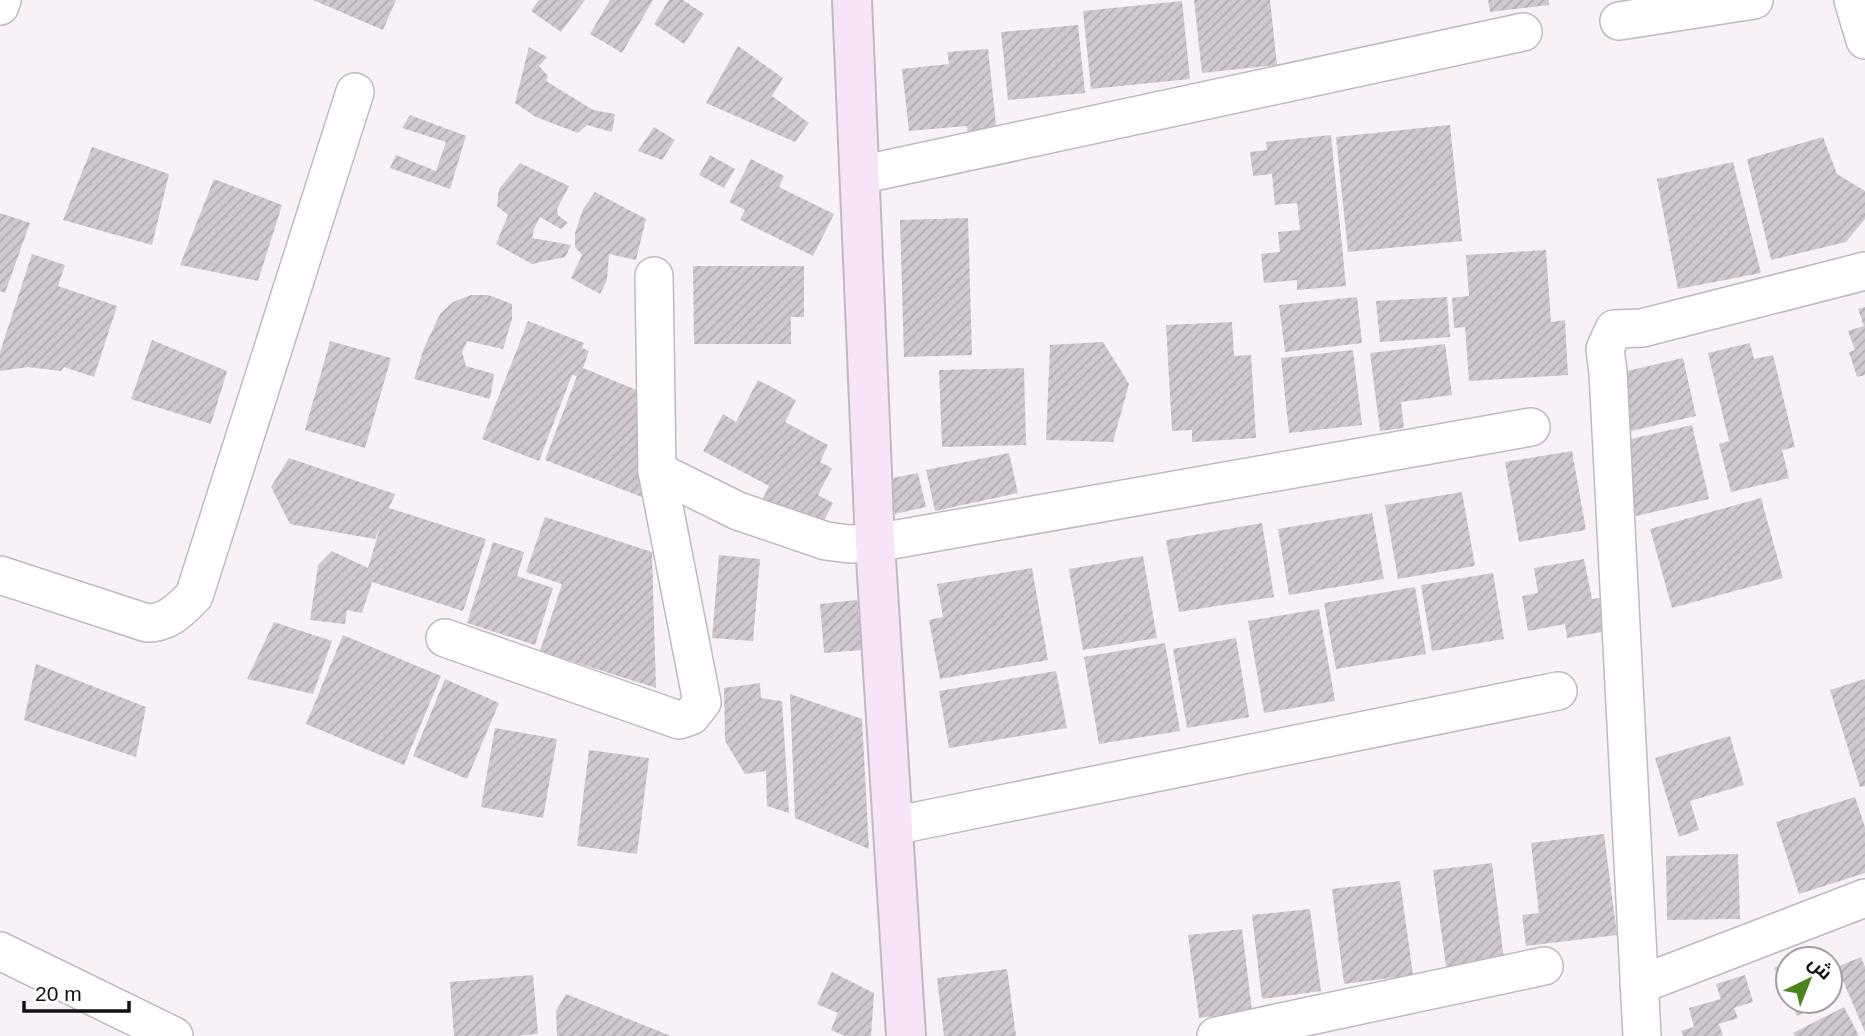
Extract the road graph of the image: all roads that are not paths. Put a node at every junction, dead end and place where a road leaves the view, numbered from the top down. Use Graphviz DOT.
graph roads {
  1 [pos="2,0"];
  2 [pos="852,0"];
  3 [pos="1754,0"];
  4 [pos="1853,0"];
  5 [pos="0,6"];
  6 [pos="1619,21"];
  7 [pos="1523,32"];
  8 [pos="1865,40"];
  9 [pos="355,92"];
  10 [pos="860,175"];
  11 [pos="1865,271"];
  12 [pos="654,276"];
  13 [pos="1531,427"];
  14 [pos="657,471"];
  15 [pos="875,543"];
  16 [pos="0,575"];
  17 [pos="445,638"];
  18 [pos="1558,691"];
  19 [pos="893,826"];
  20 [pos="1865,898"];
  21 [pos="1,953"];
  22 [pos="1544,966"];
  23 [pos="1639,985"];
  24 [pos="174,1036"];
  25 [pos="906,1036"];
  26 [pos="1216,1036"];
  27 [pos="1642,1036"];
  1 -- 5 [label="street"];
  2 -- 10 [label="street"];
  3 -- 6 [label="street"];
  4 -- 8 [label="street"];
  7 -- 10 [label="street"];
  9 -- 16 [label="street"];
  10 -- 15 [label="street"];
  11 -- 23 [label="street"];
  12 -- 14 [label="street"];
  13 -- 15 [label="street"];
  14 -- 15 [label="street"];
  14 -- 17 [label="street"];
  15 -- 19 [label="street"];
  18 -- 19 [label="street"];
  19 -- 25 [label="street"];
  20 -- 23 [label="street"];
  21 -- 24 [label="street"];
  22 -- 26 [label="street"];
  23 -- 27 [label="street"];
}
